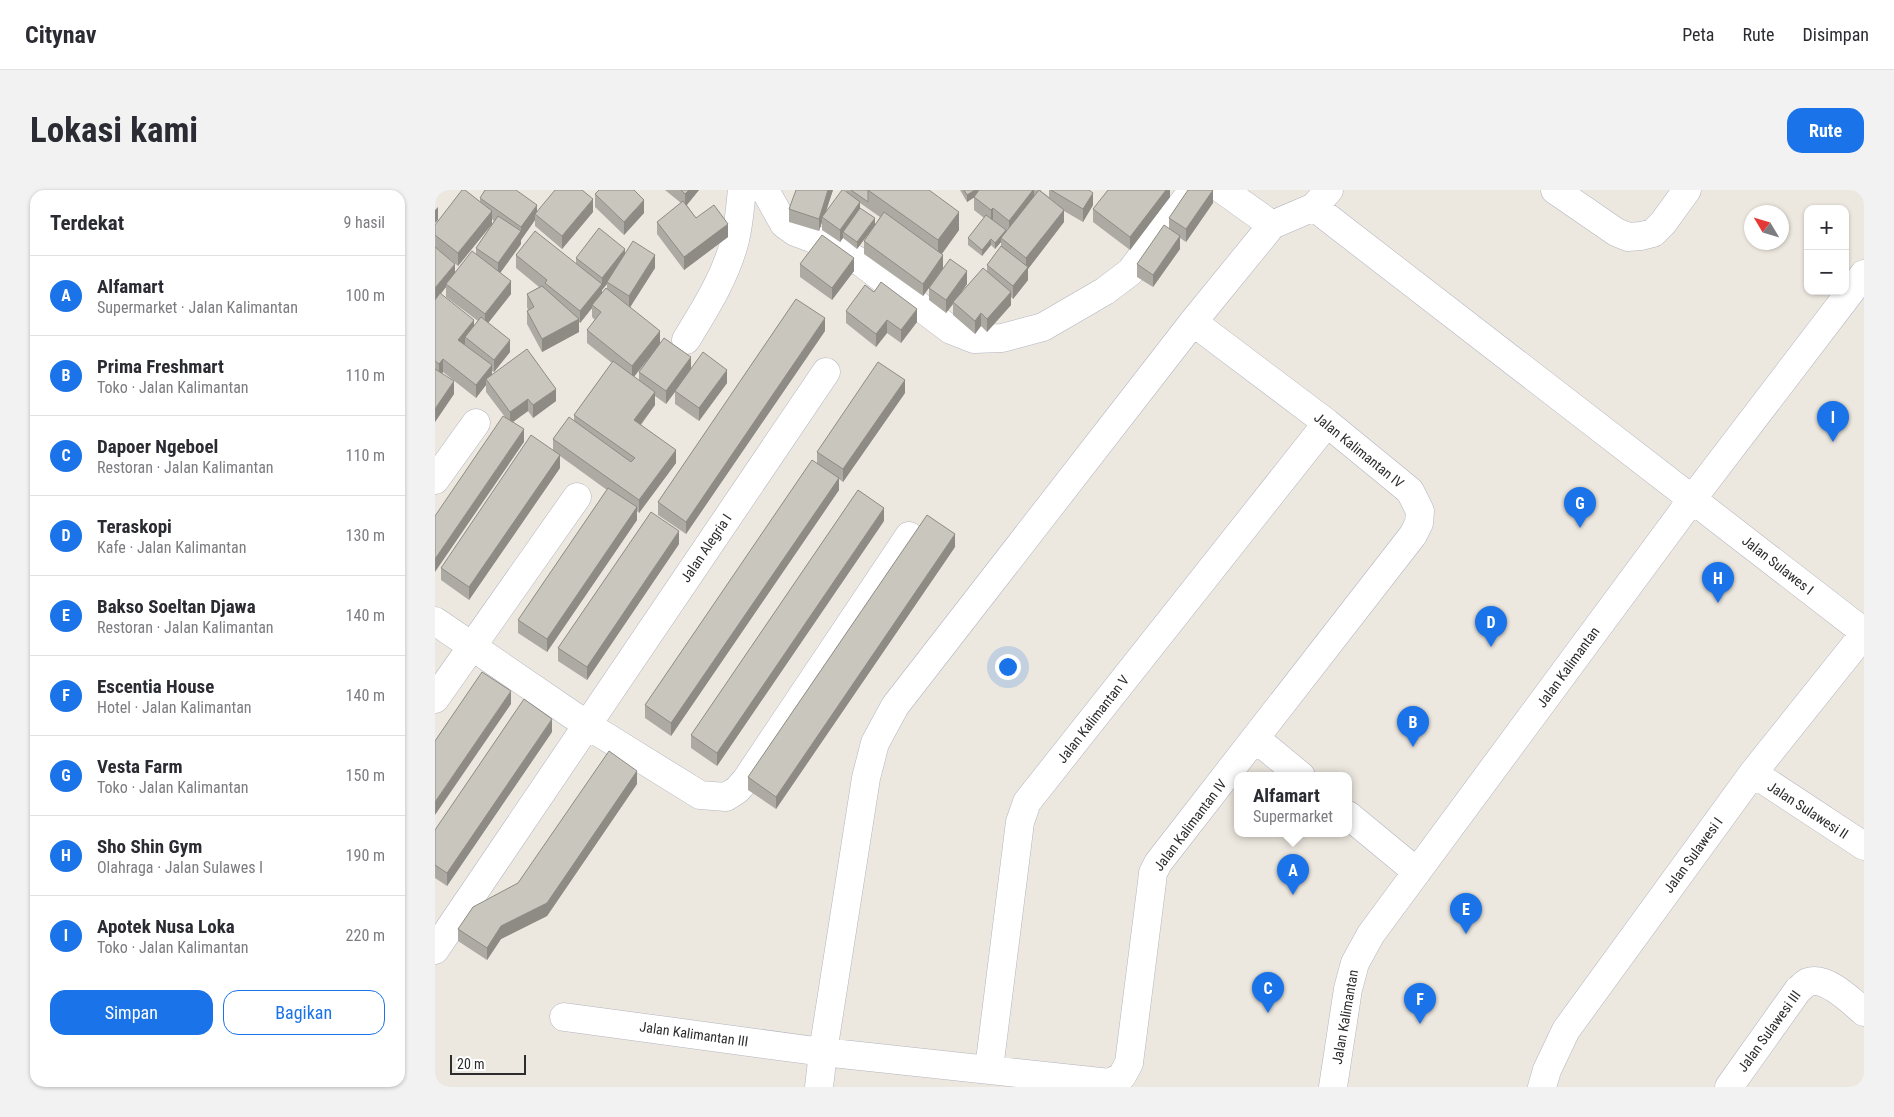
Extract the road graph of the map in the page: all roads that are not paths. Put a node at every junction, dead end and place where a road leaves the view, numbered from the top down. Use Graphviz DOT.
graph roads {
  1 [pos="762,190"];
  2 [pos="1193,190"];
  3 [pos="1223,190"];
  4 [pos="1555,190"];
  5 [pos="1687,190"];
  6 [pos="1321,199"];
  7 [pos="1271,225"];
  8 [pos="1864,274"];
  9 [pos="1193,322"];
  10 [pos="686,340"];
  11 [pos="826,372"];
  12 [pos="475,423"];
  13 [pos="1327,423"];
  14 [pos="435,480"];
  15 [pos="577,497"];
  16 [pos="1693,498"];
  17 [pos="909,536"];
  18 [pos="435,621"];
  19 [pos="1864,633"];
  20 [pos="472,646"];
  21 [pos="435,699"];
  22 [pos="587,725"];
  23 [pos="1255,738"];
  24 [pos="1296,772"];
  25 [pos="1753,773"];
  26 [pos="1352,818"];
  27 [pos="1864,846"];
  28 [pos="1417,872"];
  29 [pos="435,950"];
  30 [pos="1864,1012"];
  31 [pos="564,1017"];
  32 [pos="823,1052"];
  33 [pos="989,1069"];
  34 [pos="819,1087"];
  35 [pos="1333,1087"];
  36 [pos="1542,1087"];
  37 [pos="1729,1087"];
  1 -- 2 [label="street"];
  1 -- 10 [label="street"];
  3 -- 7 [label="street"];
  4 -- 5 [label="street"];
  6 -- 7 [label="street"];
  6 -- 16 [label="street, Jalan Sulawes I"];
  7 -- 9 [label="street"];
  8 -- 16 [label="street, Jalan Kalimantan"];
  9 -- 13 [label="street, Jalan Kalimantan IV"];
  9 -- 32 [label="street"];
  11 -- 22 [label="street, Jalan Alegria I"];
  12 -- 14 [label="street"];
  13 -- 23 [label="street, Jalan Kalimantan IV"];
  13 -- 33 [label="street, Jalan Kalimantan V"];
  15 -- 20 [label="street"];
  16 -- 19 [label="street, Jalan Sulawes I"];
  16 -- 28 [label="street, Jalan Kalimantan"];
  17 -- 22 [label="street"];
  18 -- 20 [label="street"];
  19 -- 25 [label="street, Jalan Sulawesi I"];
  20 -- 21 [label="street"];
  20 -- 22 [label="street"];
  22 -- 29 [label="street, Jalan Alegria I"];
  23 -- 24 [label="street"];
  23 -- 33 [label="street, Jalan Kalimantan IV"];
  25 -- 27 [label="street, Jalan Sulawesi II"];
  25 -- 36 [label="street, Jalan Sulawesi I"];
  26 -- 28 [label="street"];
  28 -- 35 [label="street, Jalan Kalimantan"];
  30 -- 37 [label="street, Jalan Sulawesi III"];
  31 -- 32 [label="street, Jalan Kalimantan III"];
  32 -- 33 [label="street, Jalan Kalimantan IV"];
  32 -- 34 [label="street"];
}
